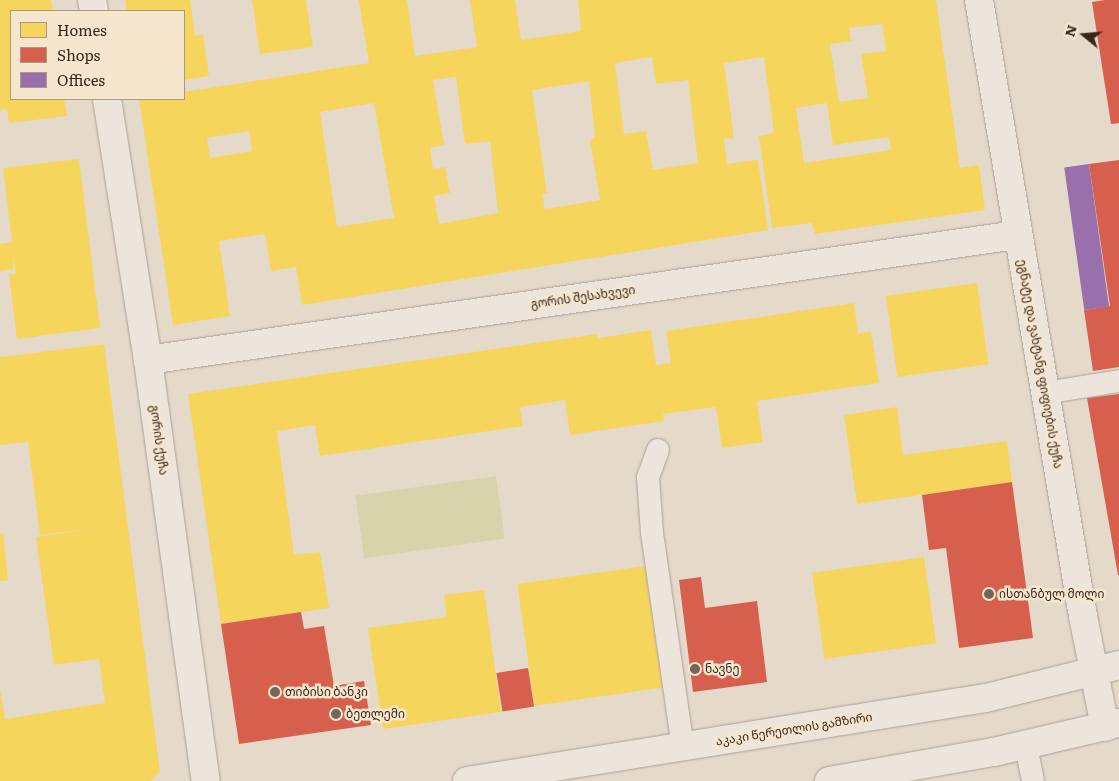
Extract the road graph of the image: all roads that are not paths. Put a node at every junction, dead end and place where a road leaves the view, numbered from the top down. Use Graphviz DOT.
graph roads {
  1 [pos="979,0"];
  2 [pos="107,100"];
  3 [pos="1018,234"];
  4 [pos="148,360"];
  5 [pos="1119,381"];
  6 [pos="1045,393"];
  7 [pos="658,450"];
  8 [pos="1106,668"];
  9 [pos="1112,725"];
  10 [pos="1026,745"];
  11 [pos="683,747"];
  12 [pos="885,776"];
  13 [pos="206,781"];
  14 [pos="467,781"];
  15 [pos="830,781"];
  16 [pos="1032,781"];
  1 -- 3 [label="street, ეგნატე და ვახტანგ ფიფიების ქუჩა"];
  2 -- 4 [label="street, გორის ქუჩა"];
  3 -- 4 [label="street, გორის შესახვევი"];
  3 -- 6 [label="street, ეგნატე და ვახტანგ ფიფიების ქუჩა"];
  4 -- 13 [label="street, გორის ქუჩა"];
  5 -- 6 [label="lane"];
  6 -- 8 [label="street, ეგნატე და ვახტანგ ფიფიების ქუჩა"];
  7 -- 11 [label="lane"];
  8 -- 9 [label="street, ეგნატე და ვახტანგ ფიფიების ქუჩა"];
  8 -- 11 [label="street, აკაკი წერეთლის გამზირი"];
  9 -- 10 [label="street"];
  10 -- 12 [label="street"];
  10 -- 16 [label="lane"];
  11 -- 14 [label="street, აკაკი წერეთლის გამზირი"];
  12 -- 15 [label="street"];
}
